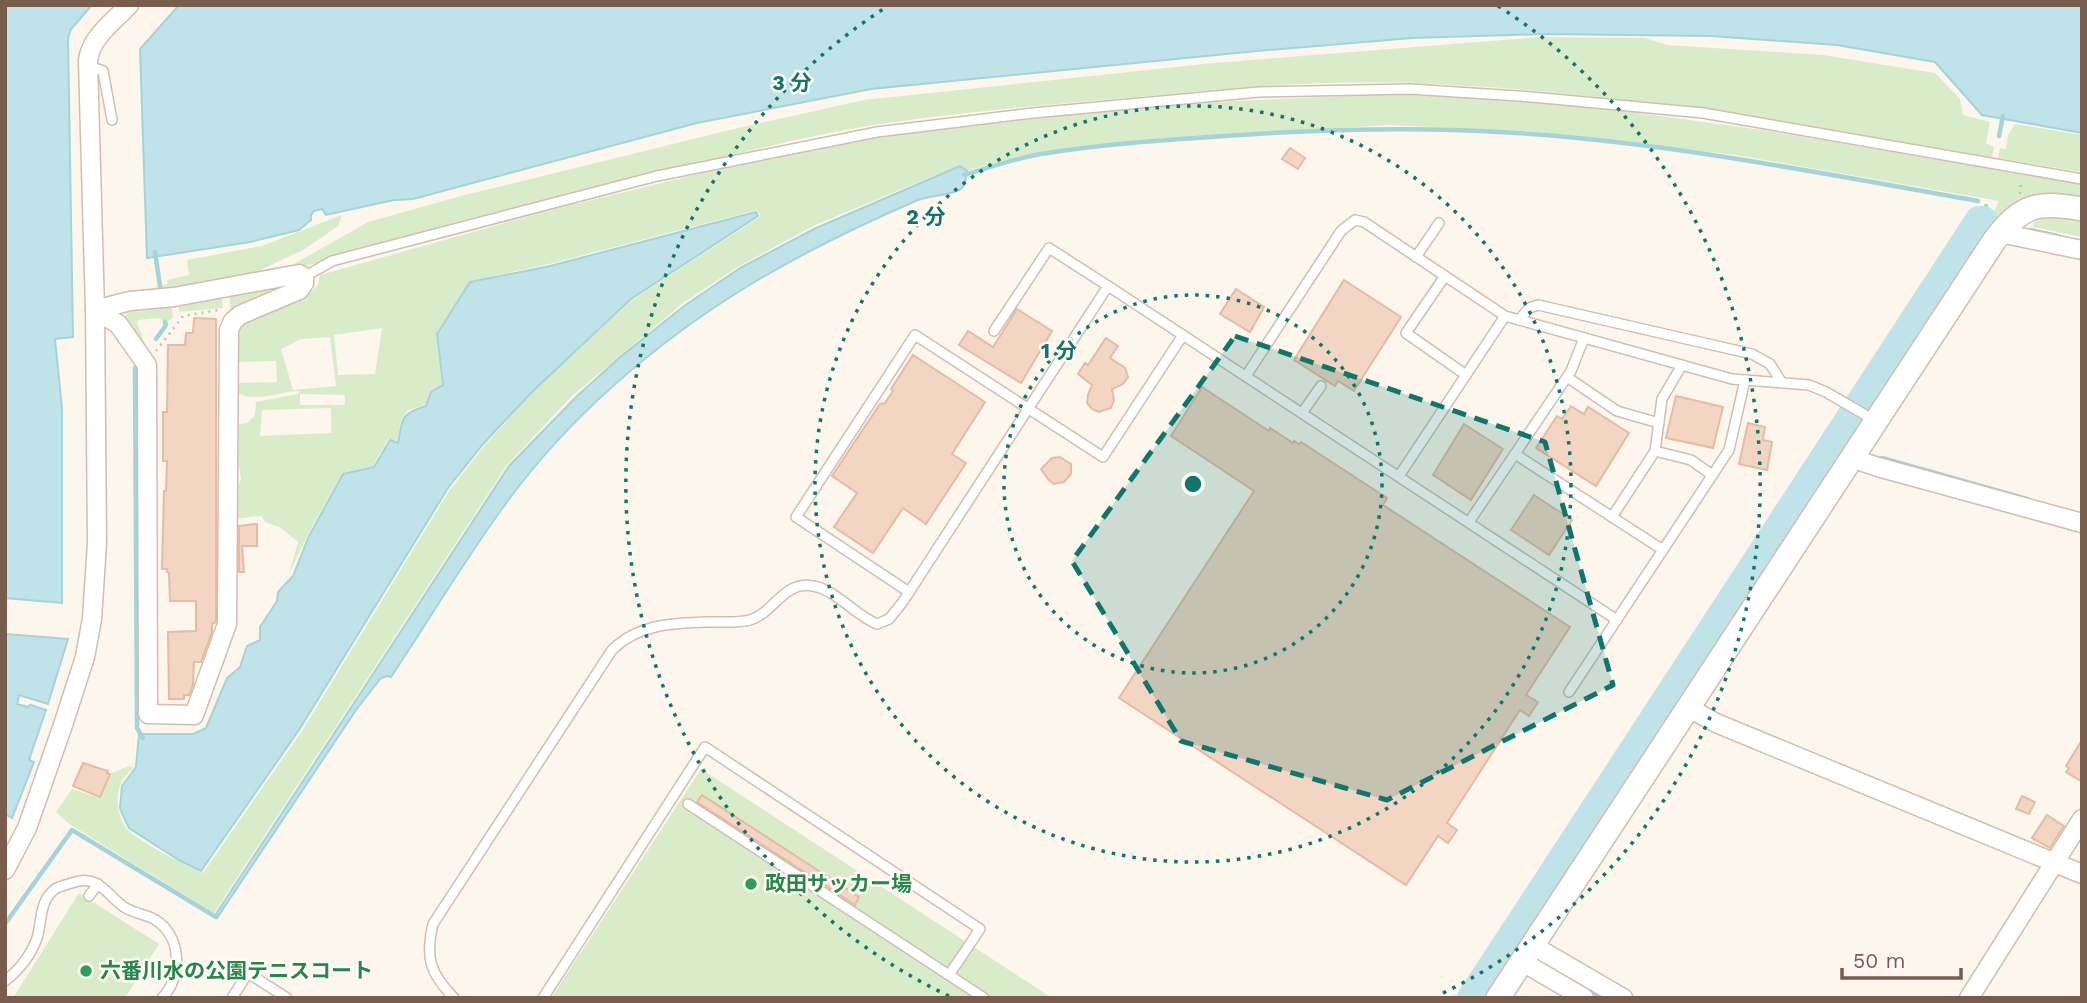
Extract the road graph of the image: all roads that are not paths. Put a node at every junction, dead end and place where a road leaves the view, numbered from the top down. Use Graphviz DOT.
graph roads {
  1 [pos="129,5"];
  2 [pos="89,66"];
  3 [pos="112,120"];
  4 [pos="2082,178"];
  5 [pos="2082,209"];
  6 [pos="1439,223"];
  7 [pos="2000,233"];
  8 [pos="2082,250"];
  9 [pos="1416,257"];
  10 [pos="1445,276"];
  11 [pos="304,277"];
  12 [pos="1108,286"];
  13 [pos="95,310"];
  14 [pos="1505,316"];
  15 [pos="1519,320"];
  16 [pos="994,331"];
  17 [pos="1183,335"];
  18 [pos="1584,338"];
  19 [pos="1682,365"];
  20 [pos="1466,375"];
  21 [pos="1246,376"];
  22 [pos="1567,377"];
  23 [pos="1745,380"];
  24 [pos="1782,383"];
  25 [pos="1321,386"];
  26 [pos="1028,409"];
  27 [pos="1302,413"];
  28 [pos="1869,417"];
  29 [pos="1659,423"];
  30 [pos="1655,451"];
  31 [pos="1515,454"];
  32 [pos="1851,457"];
  33 [pos="1713,475"];
  34 [pos="1399,476"];
  35 [pos="1612,517"];
  36 [pos="1469,522"];
  37 [pos="2082,523"];
  38 [pos="1663,550"];
  39 [pos="909,592"];
  40 [pos="1616,620"];
  41 [pos="1569,692"];
  42 [pos="1689,708"];
  43 [pos="688,804"];
  44 [pos="2082,819"];
  45 [pos="2058,864"];
  46 [pos="5,870"];
  47 [pos="2082,874"];
  48 [pos="98,884"];
  49 [pos="89,896"];
  50 [pos="1527,953"];
  51 [pos="949,975"];
  52 [pos="5,981"];
  53 [pos="162,998"];
  54 [pos="232,998"];
  55 [pos="286,998"];
  56 [pos="454,998"];
  57 [pos="543,998"];
  58 [pos="984,998"];
  59 [pos="1498,998"];
  60 [pos="1584,998"];
  61 [pos="1623,998"];
  62 [pos="1969,998"];
  1 -- 2 [label="street"];
  2 -- 3 [label="lane"];
  2 -- 13 [label="street"];
  4 -- 11 [label="lane"];
  5 -- 7 [label="street"];
  6 -- 9 [label="lane"];
  7 -- 8 [label="street"];
  7 -- 28 [label="street"];
  9 -- 10 [label="lane"];
  9 -- 21 [label="lane"];
  10 -- 14 [label="lane"];
  10 -- 20 [label="lane"];
  11 -- 13 [label="street"];
  11 -- 13 [label="street"];
  12 -- 16 [label="lane"];
  12 -- 17 [label="lane"];
  12 -- 26 [label="lane"];
  13 -- 46 [label="street"];
  14 -- 15 [label="lane"];
  14 -- 20 [label="lane"];
  15 -- 18 [label="lane"];
  15 -- 24 [label="lane"];
  17 -- 21 [label="lane"];
  17 -- 26 [label="lane"];
  18 -- 19 [label="lane"];
  18 -- 22 [label="lane"];
  19 -- 23 [label="lane"];
  19 -- 29 [label="lane"];
  20 -- 34 [label="lane"];
  21 -- 27 [label="lane"];
  22 -- 29 [label="lane"];
  22 -- 31 [label="lane"];
  23 -- 24 [label="lane"];
  23 -- 33 [label="lane"];
  24 -- 28 [label="lane"];
  25 -- 27 [label="lane"];
  26 -- 39 [label="lane"];
  26 -- 39 [label="lane"];
  27 -- 34 [label="lane"];
  28 -- 32 [label="street"];
  29 -- 30 [label="lane"];
  30 -- 33 [label="lane"];
  30 -- 35 [label="lane"];
  31 -- 35 [label="lane"];
  31 -- 36 [label="lane"];
  32 -- 37 [label="street"];
  32 -- 42 [label="street"];
  33 -- 38 [label="lane"];
  34 -- 36 [label="lane"];
  35 -- 38 [label="lane"];
  36 -- 40 [label="lane"];
  38 -- 40 [label="lane"];
  39 -- 56 [label="lane"];
  40 -- 41 [label="lane"];
  42 -- 45 [label="street"];
  42 -- 50 [label="street"];
  43 -- 51 [label="lane"];
  44 -- 45 [label="street"];
  45 -- 47 [label="street"];
  45 -- 62 [label="street"];
  48 -- 49 [label="lane"];
  48 -- 52 [label="lane"];
  48 -- 53 [label="lane"];
  50 -- 59 [label="street"];
  50 -- 60 [label="street"];
  50 -- 61 [label="street"];
  51 -- 57 [label="lane"];
  51 -- 58 [label="lane"];
  54 -- 55 [label="lane"];
}
